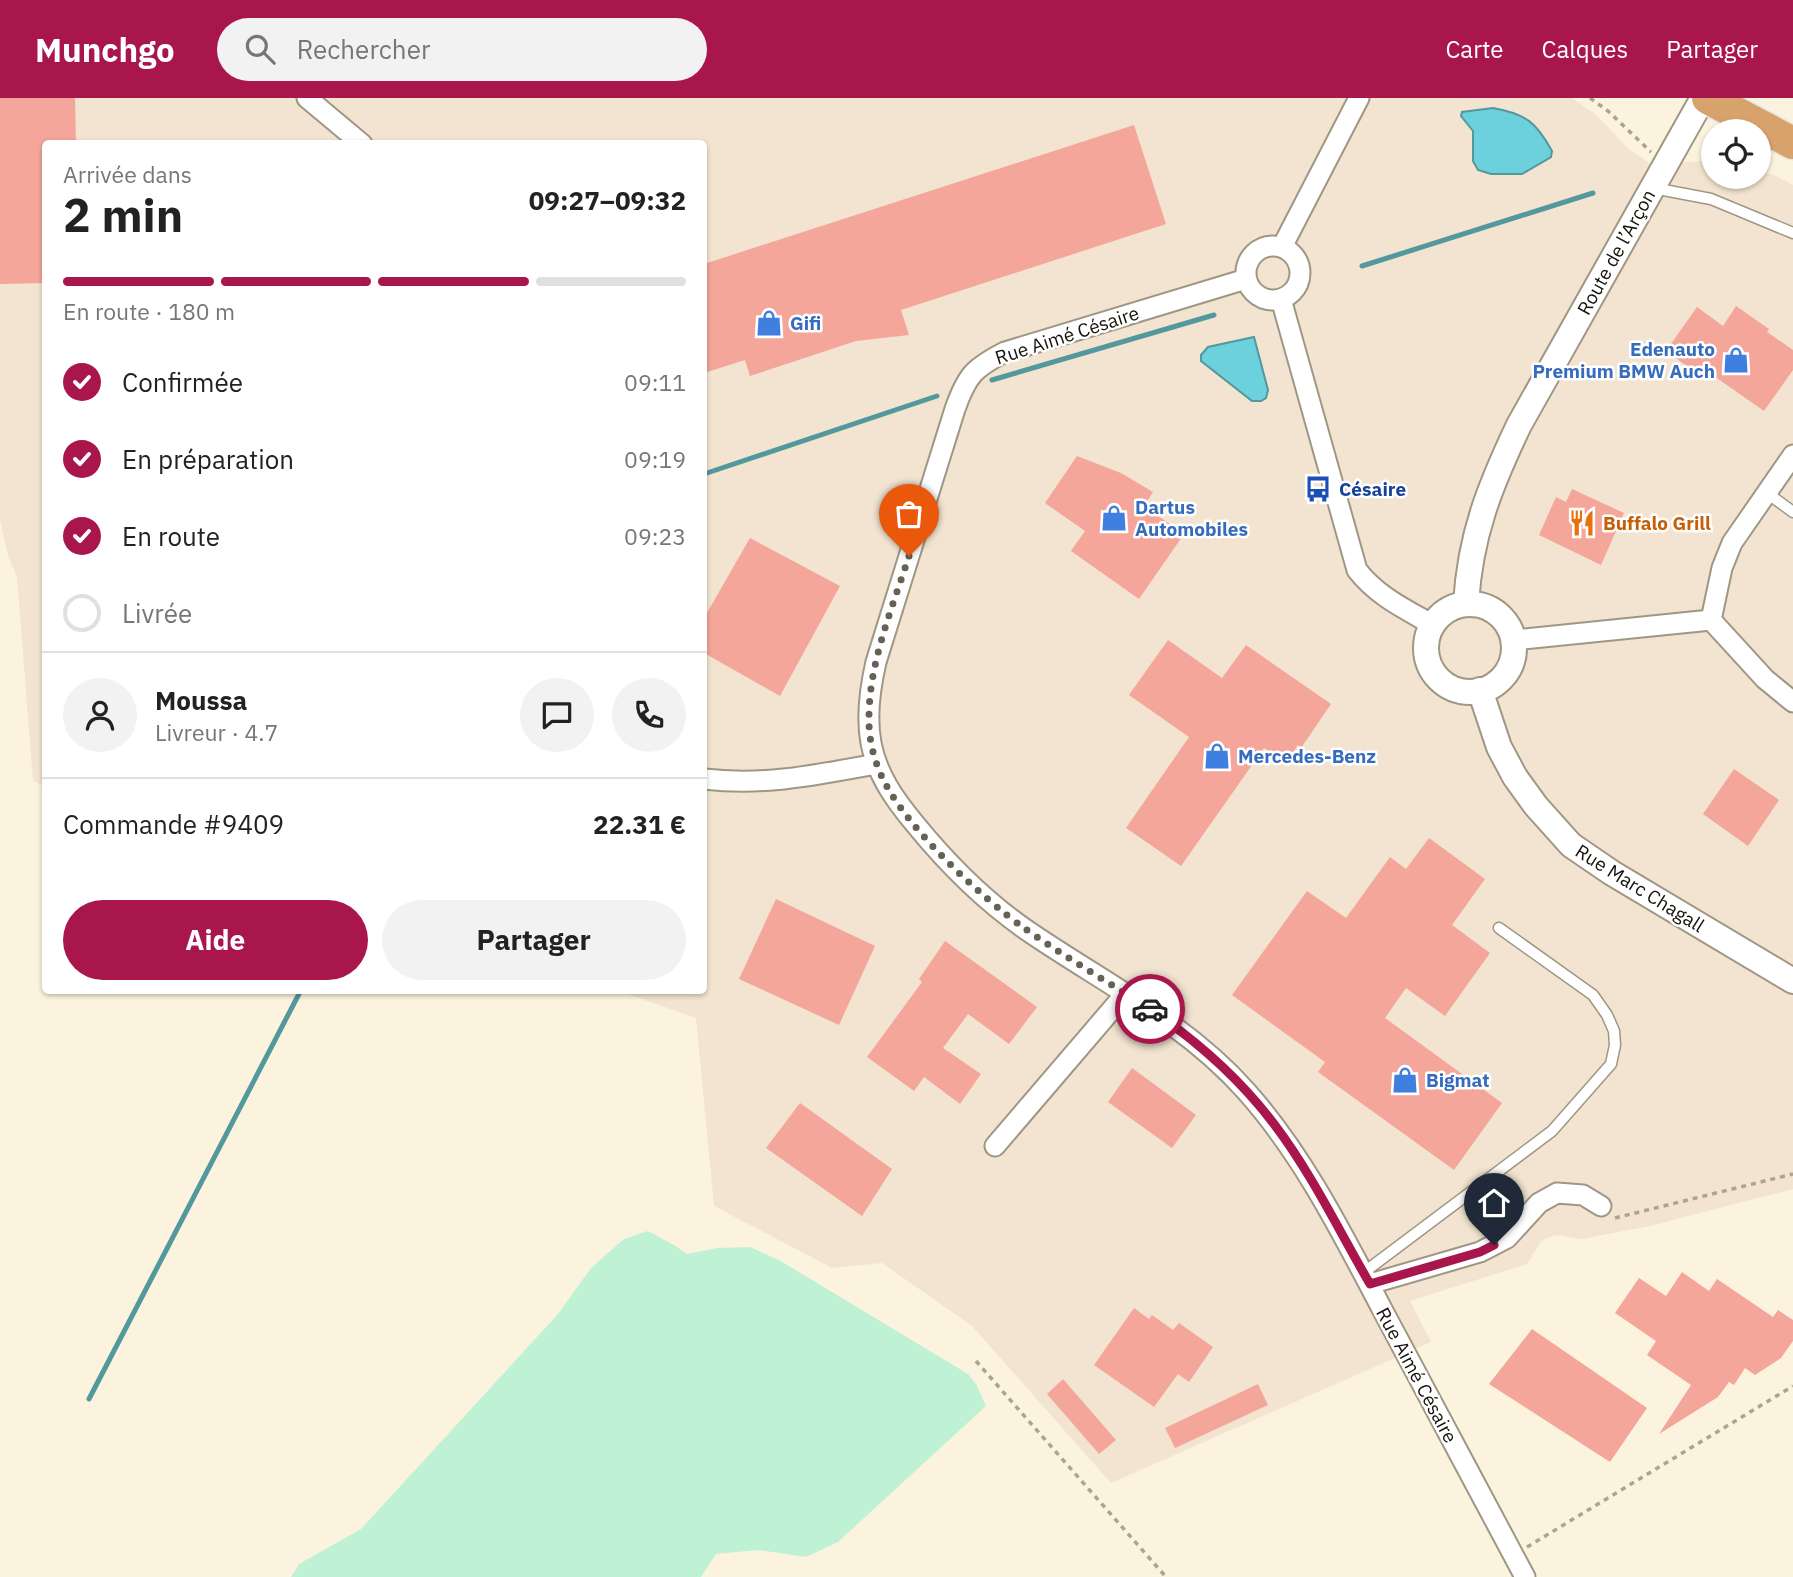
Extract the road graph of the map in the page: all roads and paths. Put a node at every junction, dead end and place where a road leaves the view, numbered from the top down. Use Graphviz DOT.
graph roads {
  1 [pos="307,98"];
  2 [pos="1359,98"];
  3 [pos="1590,98"];
  4 [pos="1705,98"];
  5 [pos="357,140"];
  6 [pos="1793,143"];
  7 [pos="1665,166"];
  8 [pos="1652,188"];
  9 [pos="1793,233"];
  10 [pos="1282,247"];
  11 [pos="1246,279"];
  12 [pos="1281,299"];
  13 [pos="1793,455"];
  14 [pos="1767,493"];
  15 [pos="1793,512"];
  16 [pos="1466,604"];
  17 [pos="1711,620"];
  18 [pos="1433,625"];
  19 [pos="1514,640"];
  20 [pos="1480,690"];
  21 [pos="1791,697"];
  22 [pos="876,764"];
  23 [pos="707,779"];
  24 [pos="1499,928"];
  25 [pos="1793,981"];
  26 [pos="1126,993"];
  27 [pos="995,1146"];
  28 [pos="1793,1174"];
  29 [pos="1607,1212"];
  30 [pos="1367,1279"];
  31 [pos="976,1361"];
  32 [pos="1793,1386"];
  33 [pos="1514,1555"];
  34 [pos="1166,1577"];
  35 [pos="1525,1577"];
  1 -- 5 [label="street"];
  2 -- 10 [label="street"];
  3 -- 7 [label="path"];
  4 -- 6 [label="highway"];
  4 -- 7 [label="street, Route de l’Arçon"];
  7 -- 8 [label="street, Route de l’Arçon"];
  8 -- 9 [label="lane"];
  8 -- 16 [label="street, Route de l’Arçon"];
  10 -- 11 [label="street"];
  10 -- 12 [label="street"];
  11 -- 12 [label="street"];
  11 -- 22 [label="street, Rue Aimé Césaire"];
  12 -- 18 [label="street"];
  13 -- 14 [label="street"];
  14 -- 15 [label="lane"];
  14 -- 17 [label="street"];
  16 -- 18 [label="street"];
  16 -- 19 [label="street"];
  17 -- 19 [label="street"];
  17 -- 21 [label="street"];
  18 -- 20 [label="street"];
  19 -- 20 [label="street"];
  20 -- 25 [label="street, Rue Marc Chagall"];
  22 -- 23 [label="street"];
  22 -- 26 [label="street, Rue Aimé Césaire"];
  24 -- 30 [label="lane"];
  26 -- 27 [label="street"];
  26 -- 30 [label="street, Rue Aimé Césaire"];
  28 -- 29 [label="path"];
  29 -- 30 [label="street"];
  30 -- 33 [label="street, Rue Aimé Césaire"];
  31 -- 34 [label="path"];
  32 -- 33 [label="path"];
  33 -- 35 [label="street, Rue Aimé Césaire"];
}
